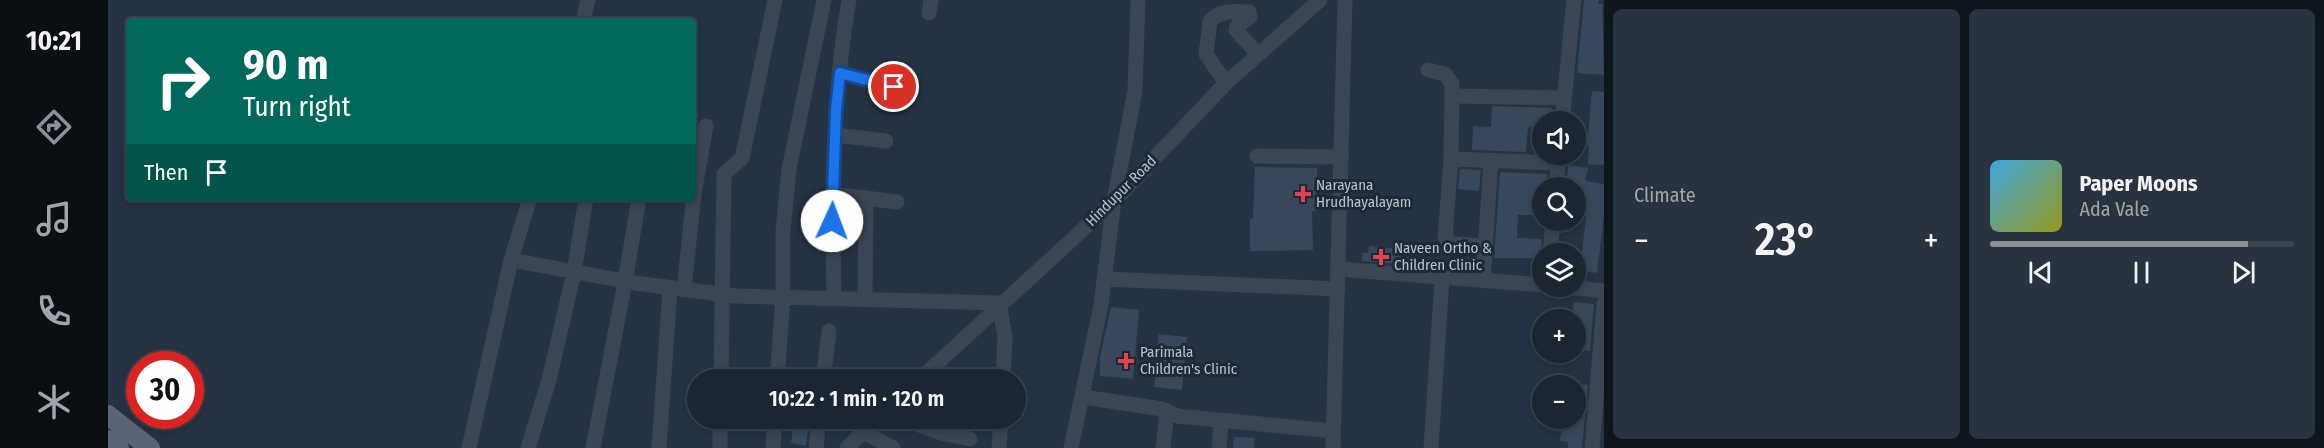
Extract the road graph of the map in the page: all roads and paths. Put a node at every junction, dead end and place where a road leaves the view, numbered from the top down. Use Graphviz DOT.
graph roads {
  1 [pos="588,0"];
  2 [pos="775,0"];
  3 [pos="825,0"];
  4 [pos="849,0"];
  5 [pos="1138,0"];
  6 [pos="1320,0"];
  7 [pos="1345,0"];
  8 [pos="1574,0"];
  9 [pos="584,18"];
  10 [pos="1257,53"];
  11 [pos="1428,70"];
  12 [pos="840,73"];
  13 [pos="1226,82"];
  14 [pos="894,87"];
  15 [pos="1452,96"];
  16 [pos="1564,98"];
  17 [pos="1563,111"];
  18 [pos="706,126"];
  19 [pos="835,135"];
  20 [pos="886,141"];
  21 [pos="1257,156"];
  22 [pos="1342,157"];
  23 [pos="1451,159"];
  24 [pos="1532,160"];
  25 [pos="1491,161"];
  26 [pos="696,183"];
  27 [pos="833,194"];
  28 [pos="866,198"];
  29 [pos="529,201"];
  30 [pos="586,201"];
  31 [pos="639,201"];
  32 [pos="693,201"];
  33 [pos="1114,201"];
  34 [pos="897,202"];
  35 [pos="1485,246"];
  36 [pos="511,260"];
  37 [pos="1338,269"];
  38 [pos="574,272"];
  39 [pos="1105,279"];
  40 [pos="1442,279"];
  41 [pos="1483,281"];
  42 [pos="626,282"];
  43 [pos="1532,284"];
  44 [pos="677,289"];
  45 [pos="1338,289"];
  46 [pos="1586,289"];
  47 [pos="1604,291"];
  48 [pos="722,294"];
  49 [pos="783,297"];
  50 [pos="834,298"];
  51 [pos="865,298"];
  52 [pos="999,303"];
  53 [pos="1604,304"];
  54 [pos="829,331"];
  55 [pos="721,369"];
  56 [pos="778,369"];
  57 [pos="824,369"];
  58 [pos="930,369"];
  59 [pos="1004,369"];
  60 [pos="1083,397"];
  61 [pos="1167,411"];
  62 [pos="108,415"];
  63 [pos="1221,422"];
  64 [pos="720,429"];
  65 [pos="774,429"];
  66 [pos="818,429"];
  67 [pos="867,429"];
  68 [pos="930,429"];
  69 [pos="1000,429"];
  70 [pos="1333,431"];
  71 [pos="864,432"];
  72 [pos="970,439"];
  73 [pos="108,440"];
  74 [pos="119,448"];
  75 [pos="150,448"];
  76 [pos="469,448"];
  77 [pos="528,448"];
  78 [pos="593,448"];
  79 [pos="659,448"];
  80 [pos="720,448"];
  81 [pos="773,448"];
  82 [pos="816,448"];
  83 [pos="847,448"];
  84 [pos="893,448"];
  85 [pos="999,448"];
  86 [pos="1071,448"];
  87 [pos="1163,448"];
  88 [pos="1219,448"];
  89 [pos="1333,448"];
  90 [pos="1431,448"];
  91 [pos="1592,448"];
  1 -- 9 [label="street"];
  2 -- 48 [label="street"];
  3 -- 49 [label="street"];
  4 -- 12 [label="street"];
  5 -- 33 [label="street"];
  6 -- 10 [label="street, Hindupur Road"];
  7 -- 22 [label="street"];
  8 -- 16 [label="street"];
  10 -- 13 [label="street, Hindupur Road"];
  10 -- 13 [label="street"];
  11 -- 15 [label="street"];
  12 -- 14 [label="street"];
  12 -- 19 [label="street"];
  13 -- 33 [label="street, Hindupur Road"];
  15 -- 16 [label="street"];
  15 -- 23 [label="street"];
  16 -- 17 [label="street"];
  18 -- 26 [label="street"];
  19 -- 20 [label="street"];
  19 -- 27 [label="street"];
  21 -- 22 [label="street"];
  22 -- 37 [label="street"];
  23 -- 25 [label="street"];
  23 -- 35 [label="street"];
  24 -- 25 [label="street"];
  25 -- 35 [label="street"];
  27 -- 28 [label="street"];
  27 -- 50 [label="street"];
  28 -- 34 [label="street"];
  28 -- 51 [label="street"];
  29 -- 36 [label="street"];
  30 -- 38 [label="street"];
  31 -- 42 [label="street"];
  32 -- 44 [label="street"];
  33 -- 39 [label="street"];
  33 -- 52 [label="street, Hindupur Road"];
  35 -- 41 [label="street"];
  36 -- 38 [label="street"];
  36 -- 76 [label="street"];
  37 -- 40 [label="street"];
  37 -- 45 [label="street"];
  38 -- 42 [label="street"];
  38 -- 77 [label="street"];
  39 -- 45 [label="street"];
  39 -- 60 [label="street"];
  40 -- 41 [label="street"];
  40 -- 90 [label="street"];
  41 -- 43 [label="street"];
  42 -- 44 [label="street"];
  42 -- 78 [label="street"];
  44 -- 48 [label="street"];
  44 -- 79 [label="street"];
  45 -- 70 [label="street"];
  46 -- 47 [label="street"];
  48 -- 49 [label="street"];
  48 -- 55 [label="street"];
  49 -- 50 [label="street"];
  49 -- 56 [label="street"];
  50 -- 51 [label="street"];
  51 -- 52 [label="street"];
  52 -- 58 [label="street, Hindupur Road"];
  52 -- 59 [label="street"];
  53 -- 91 [label="street"];
  54 -- 57 [label="street"];
  60 -- 61 [label="street"];
  60 -- 86 [label="street"];
  61 -- 63 [label="street"];
  61 -- 87 [label="street"];
  62 -- 75 [label="main road"];
  63 -- 70 [label="street"];
  63 -- 88 [label="street"];
  64 -- 80 [label="street"];
  65 -- 81 [label="street"];
  66 -- 82 [label="street"];
  67 -- 71 [label="street"];
  68 -- 72 [label="street"];
  69 -- 85 [label="street"];
  70 -- 89 [label="street"];
  71 -- 83 [label="street"];
  71 -- 84 [label="street"];
  73 -- 74 [label="main road"];
}
